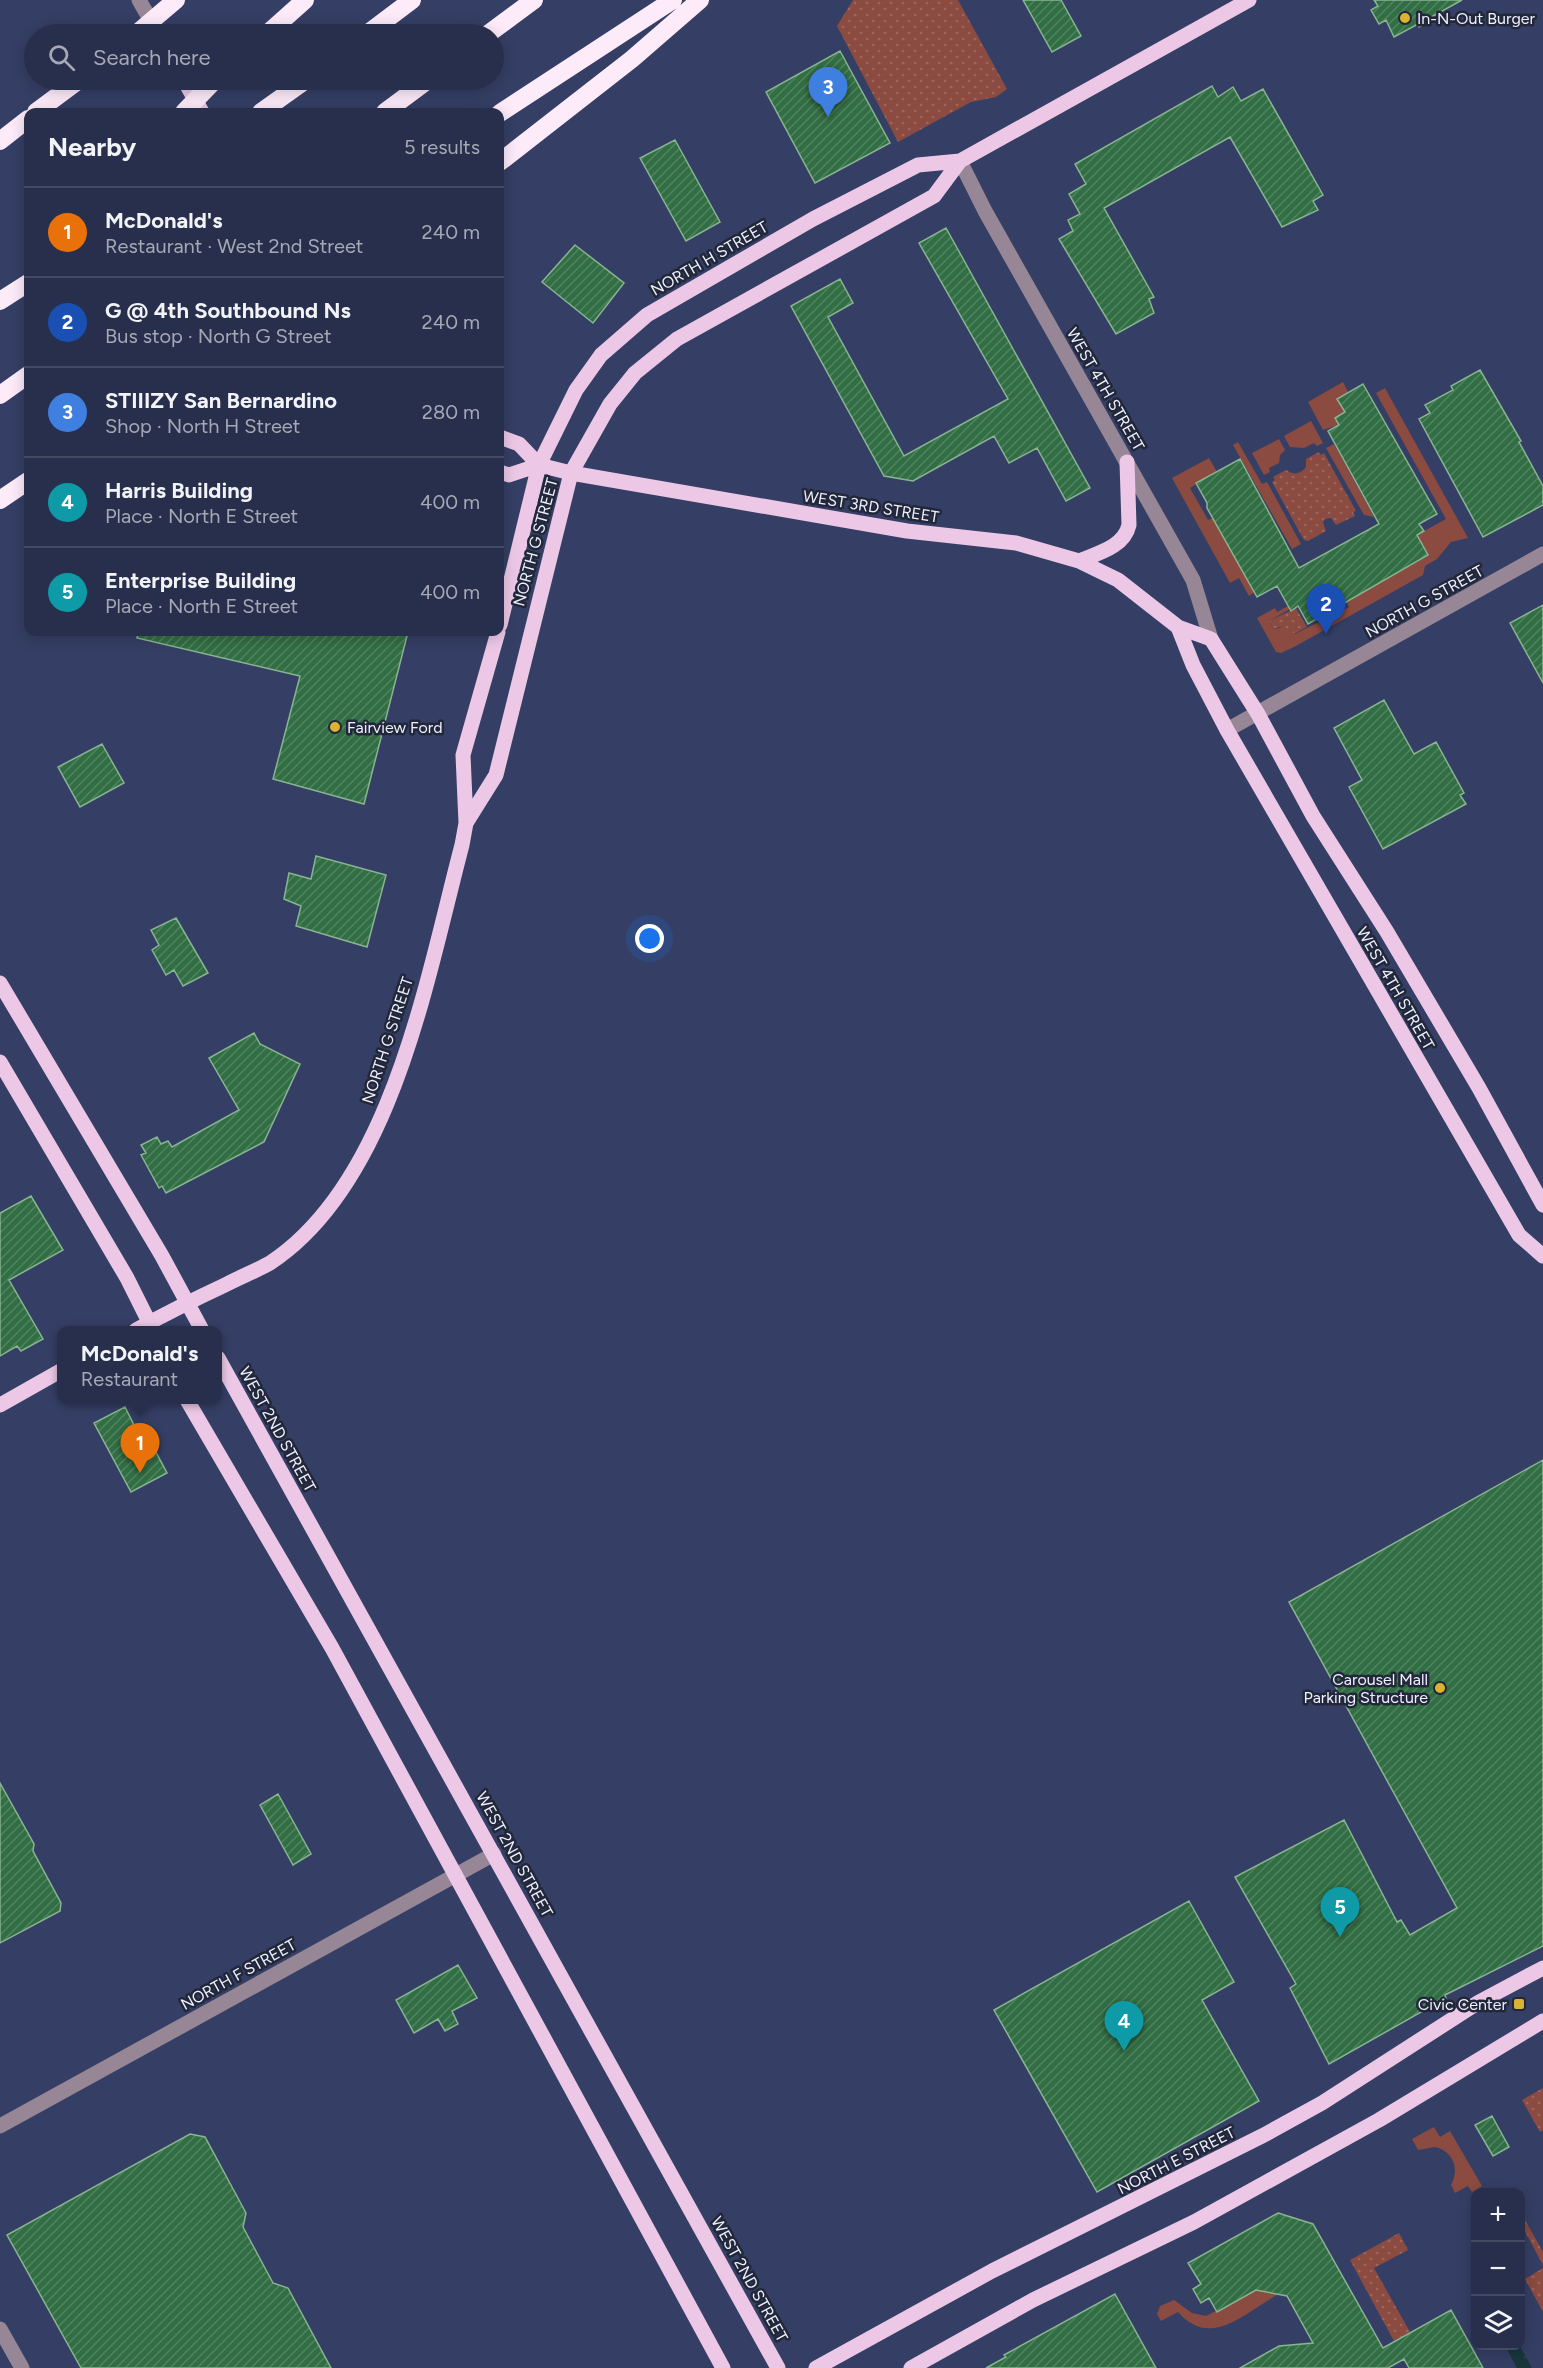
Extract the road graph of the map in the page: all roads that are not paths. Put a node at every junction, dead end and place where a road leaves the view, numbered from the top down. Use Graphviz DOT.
graph roads {
  1 [pos="139,0"];
  2 [pos="176,0"];
  3 [pos="305,0"];
  4 [pos="412,0"];
  5 [pos="534,0"];
  6 [pos="673,0"];
  7 [pos="700,0"];
  8 [pos="1249,0"];
  9 [pos="1230,5"];
  10 [pos="153,24"];
  11 [pos="158,24"];
  12 [pos="278,24"];
  13 [pos="380,24"];
  14 [pos="502,24"];
  15 [pos="66,90"];
  16 [pos="190,90"];
  17 [pos="205,90"];
  18 [pos="292,90"];
  19 [pos="414,90"];
  20 [pos="41,108"];
  21 [pos="188,108"];
  22 [pos="200,108"];
  23 [pos="267,108"];
  24 [pos="390,108"];
  25 [pos="504,110"];
  26 [pos="24,122"];
  27 [pos="0,141"];
  28 [pos="504,159"];
  29 [pos="960,161"];
  30 [pos="24,286"];
  31 [pos="0,301"];
  32 [pos="24,378"];
  33 [pos="0,395"];
  34 [pos="504,438"];
  35 [pos="1127,462"];
  36 [pos="539,465"];
  37 [pos="504,473"];
  38 [pos="571,473"];
  39 [pos="24,484"];
  40 [pos="0,500"];
  41 [pos="1543,554"];
  42 [pos="1079,561"];
  43 [pos="504,609"];
  44 [pos="1178,627"];
  45 [pos="497,636"];
  46 [pos="1211,639"];
  47 [pos="1258,714"];
  48 [pos="1227,730"];
  49 [pos="466,824"];
  50 [pos="0,983"];
  51 [pos="0,1062"];
  52 [pos="1543,1205"];
  53 [pos="1543,1256"];
  54 [pos="186,1303"];
  55 [pos="145,1326"];
  56 [pos="149,1326"];
  57 [pos="200,1326"];
  58 [pos="222,1365"];
  59 [pos="57,1373"];
  60 [pos="189,1404"];
  61 [pos="0,1405"];
  62 [pos="494,1854"];
  63 [pos="457,1875"];
  64 [pos="1543,1968"];
  65 [pos="1543,2020"];
  66 [pos="0,2126"];
  67 [pos="2,2338"];
  68 [pos="22,2368"];
  69 [pos="723,2368"];
  70 [pos="778,2368"];
  71 [pos="816,2368"];
  72 [pos="911,2368"];
  1 -- 10 [label="street"];
  2 -- 11 [label="highway"];
  3 -- 12 [label="highway"];
  4 -- 13 [label="highway"];
  5 -- 14 [label="highway"];
  6 -- 25 [label="highway"];
  7 -- 28 [label="highway"];
  8 -- 9 [label="main road, NORTH H STREET"];
  9 -- 29 [label="main road, NORTH H STREET"];
  15 -- 20 [label="highway"];
  16 -- 22 [label="main road"];
  17 -- 21 [label="highway, bridge"];
  18 -- 23 [label="highway"];
  19 -- 24 [label="highway"];
  26 -- 27 [label="highway"];
  29 -- 35 [label="street, WEST 4TH STREET"];
  29 -- 36 [label="main road, NORTH H STREET"];
  29 -- 38 [label="main road, NORTH H STREET"];
  30 -- 31 [label="highway"];
  32 -- 33 [label="highway"];
  34 -- 36 [label="main road"];
  35 -- 42 [label="main road"];
  35 -- 46 [label="street, WEST 4TH STREET"];
  36 -- 37 [label="main road"];
  36 -- 38 [label="main road, WEST 3RD STREET"];
  36 -- 43 [label="main road, NORTH G STREET"];
  38 -- 42 [label="main road, WEST 3RD STREET"];
  38 -- 49 [label="main road, NORTH G STREET"];
  39 -- 40 [label="highway"];
  41 -- 47 [label="street, NORTH G STREET"];
  42 -- 44 [label="main road, WEST 3RD STREET"];
  44 -- 46 [label="main road, WEST 3RD STREET"];
  44 -- 48 [label="main road"];
  45 -- 49 [label="main road, NORTH G STREET"];
  46 -- 47 [label="main road"];
  47 -- 48 [label="street, NORTH G STREET"];
  47 -- 52 [label="main road, WEST 4TH STREET"];
  48 -- 53 [label="main road, WEST 4TH STREET"];
  49 -- 54 [label="main road, NORTH G STREET"];
  50 -- 54 [label="main road"];
  51 -- 55 [label="main road"];
  54 -- 56 [label="main road, NORTH G STREET"];
  54 -- 57 [label="main road"];
  58 -- 62 [label="main road, WEST 2ND STREET"];
  59 -- 61 [label="main road"];
  60 -- 63 [label="main road"];
  62 -- 63 [label="street, NORTH F STREET"];
  62 -- 70 [label="main road, WEST 2ND STREET"];
  63 -- 66 [label="street, NORTH F STREET"];
  63 -- 69 [label="main road"];
  64 -- 71 [label="main road, NORTH E STREET"];
  65 -- 72 [label="main road"];
  67 -- 68 [label="street"];
}
